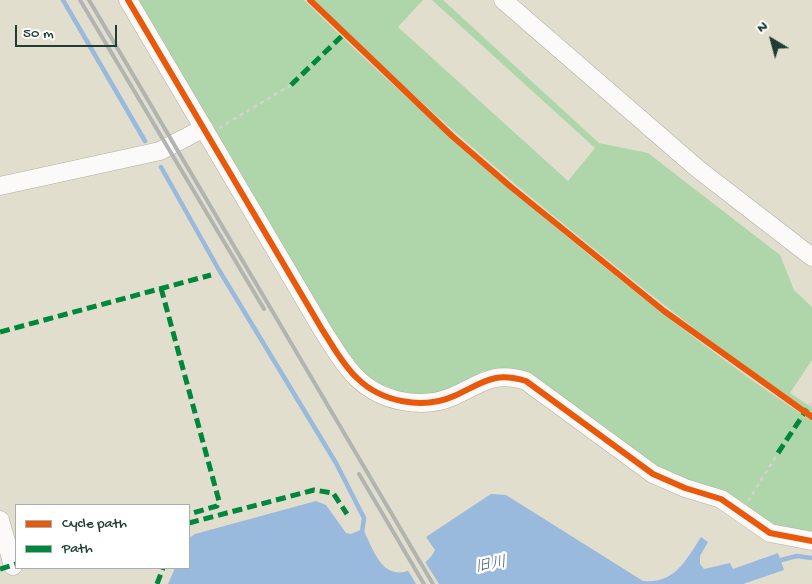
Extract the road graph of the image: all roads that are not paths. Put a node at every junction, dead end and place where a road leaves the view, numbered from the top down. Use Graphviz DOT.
graph roads {
  1 [pos="128,0"];
  2 [pos="503,0"];
  3 [pos="209,130"];
  4 [pos="0,186"];
  5 [pos="812,257"];
  6 [pos="0,520"];
  7 [pos="812,541"];
  8 [pos="13,566"];
  1 -- 3 [label="street"];
  2 -- 5 [label="street"];
  3 -- 4 [label="street"];
  3 -- 7 [label="street"];
  6 -- 8 [label="street"];
}
